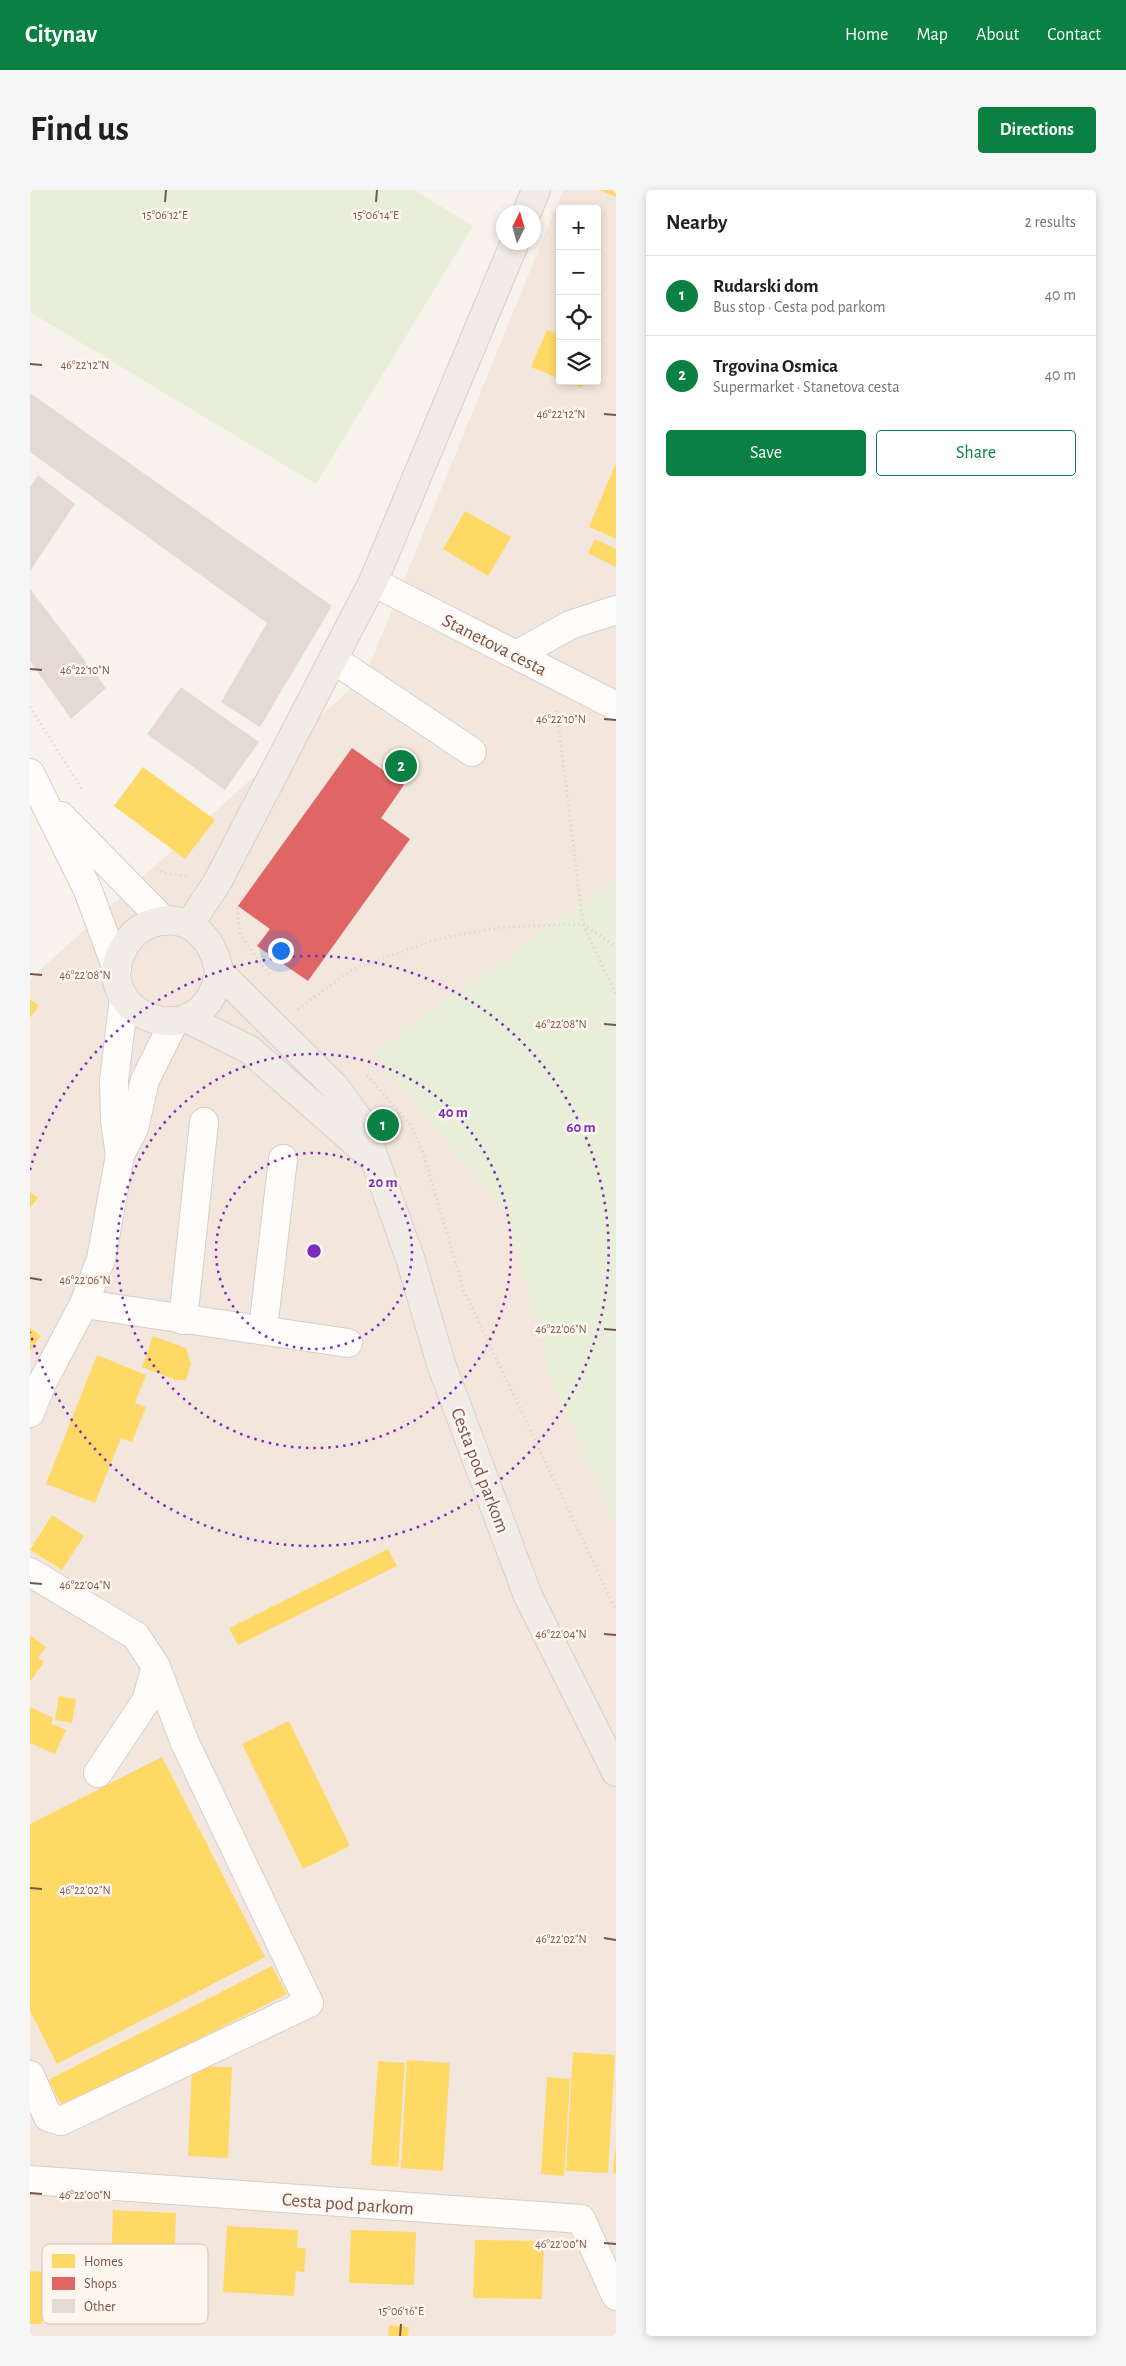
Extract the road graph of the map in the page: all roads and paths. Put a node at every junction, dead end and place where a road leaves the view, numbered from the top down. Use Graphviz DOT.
graph roads {
  1 [pos="536,190"];
  2 [pos="530,205"];
  3 [pos="511,250"];
  4 [pos="373,582"];
  5 [pos="616,610"];
  6 [pos="518,654"];
  7 [pos="333,659"];
  8 [pos="552,674"];
  9 [pos="616,706"];
  10 [pos="472,752"];
  11 [pos="30,773"];
  12 [pos="44,799"];
  13 [pos="176,923"];
  14 [pos="584,924"];
  15 [pos="616,947"];
  16 [pos="117,968"];
  17 [pos="219,972"];
  18 [pos="616,995"];
  19 [pos="124,998"];
  20 [pos="294,1012"];
  21 [pos="181,1020"];
  22 [pos="204,1122"];
  23 [pos="120,1155"];
  24 [pos="373,1158"];
  25 [pos="283,1159"];
  26 [pos="84,1304"];
  27 [pos="183,1320"];
  28 [pos="264,1329"];
  29 [pos="348,1343"];
  30 [pos="30,1413"];
  31 [pos="30,1572"];
  32 [pos="156,1667"];
  33 [pos="616,1772"];
  34 [pos="98,1773"];
  35 [pos="30,2075"];
  36 [pos="30,2180"];
  37 [pos="616,2296"];
  1 -- 2 [label="main road"];
  3 -- 4 [label="main road"];
  4 -- 6 [label="street, Stanetova cesta"];
  4 -- 7 [label="main road"];
  5 -- 6 [label="street"];
  6 -- 8 [label="street, Stanetova cesta"];
  7 -- 10 [label="street"];
  7 -- 13 [label="main road"];
  8 -- 9 [label="street, Stanetova cesta"];
  8 -- 14 [label="path"];
  11 -- 12 [label="street"];
  12 -- 13 [label="street"];
  12 -- 16 [label="street"];
  13 -- 16 [label="main road"];
  13 -- 17 [label="main road"];
  14 -- 15 [label="path"];
  14 -- 18 [label="path"];
  14 -- 20 [label="path"];
  16 -- 19 [label="main road"];
  17 -- 21 [label="main road"];
  17 -- 24 [label="main road, Cesta pod parkom"];
  19 -- 21 [label="main road"];
  19 -- 23 [label="street"];
  21 -- 23 [label="street"];
  21 -- 24 [label="main road"];
  22 -- 27 [label="street"];
  23 -- 26 [label="street"];
  24 -- 33 [label="main road, Cesta pod parkom"];
  25 -- 28 [label="street"];
  26 -- 27 [label="street"];
  26 -- 30 [label="street"];
  27 -- 28 [label="street"];
  28 -- 29 [label="street"];
  31 -- 32 [label="street"];
  32 -- 34 [label="street"];
  32 -- 35 [label="street"];
  36 -- 37 [label="street, Cesta pod parkom"];
}
